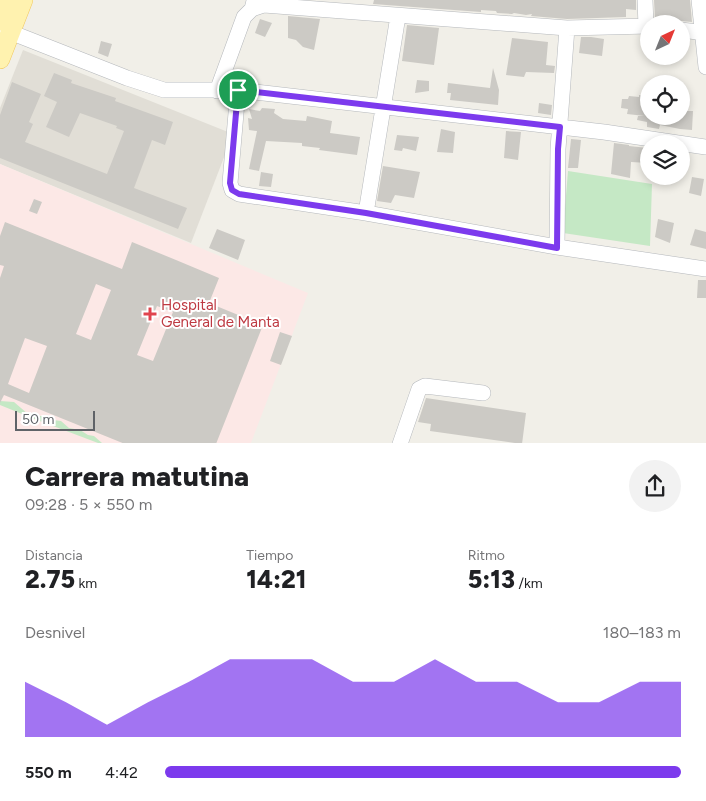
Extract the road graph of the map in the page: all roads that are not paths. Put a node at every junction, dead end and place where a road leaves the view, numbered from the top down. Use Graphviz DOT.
graph roads {
  1 [pos="8,0"];
  2 [pos="23,0"];
  3 [pos="645,0"];
  4 [pos="699,0"];
  5 [pos="253,4"];
  6 [pos="646,15"];
  7 [pos="398,16"];
  8 [pos="640,26"];
  9 [pos="4,27"];
  10 [pos="567,28"];
  11 [pos="690,31"];
  12 [pos="704,33"];
  13 [pos="0,59"];
  14 [pos="706,67"];
  15 [pos="238,90"];
  16 [pos="217,91"];
  17 [pos="384,108"];
  18 [pos="560,127"];
  19 [pos="706,147"];
  20 [pos="366,213"];
  21 [pos="557,248"];
  22 [pos="706,269"];
  23 [pos="483,393"];
  24 [pos="400,443"];
  1 -- 9 [label="main road"];
  2 -- 9 [label="main road"];
  3 -- 6 [label="street"];
  4 -- 12 [label="street"];
  5 -- 7 [label="street"];
  5 -- 16 [label="street"];
  7 -- 10 [label="street"];
  7 -- 17 [label="street"];
  8 -- 10 [label="street"];
  9 -- 13 [label="main road"];
  9 -- 16 [label="street"];
  10 -- 18 [label="street"];
  11 -- 12 [label="street"];
  12 -- 14 [label="street"];
  15 -- 16 [label="street"];
  15 -- 17 [label="street"];
  15 -- 20 [label="street"];
  17 -- 18 [label="street"];
  17 -- 20 [label="street"];
  18 -- 19 [label="street"];
  18 -- 21 [label="street"];
  20 -- 21 [label="street"];
  21 -- 22 [label="street"];
  23 -- 24 [label="street"];
}
